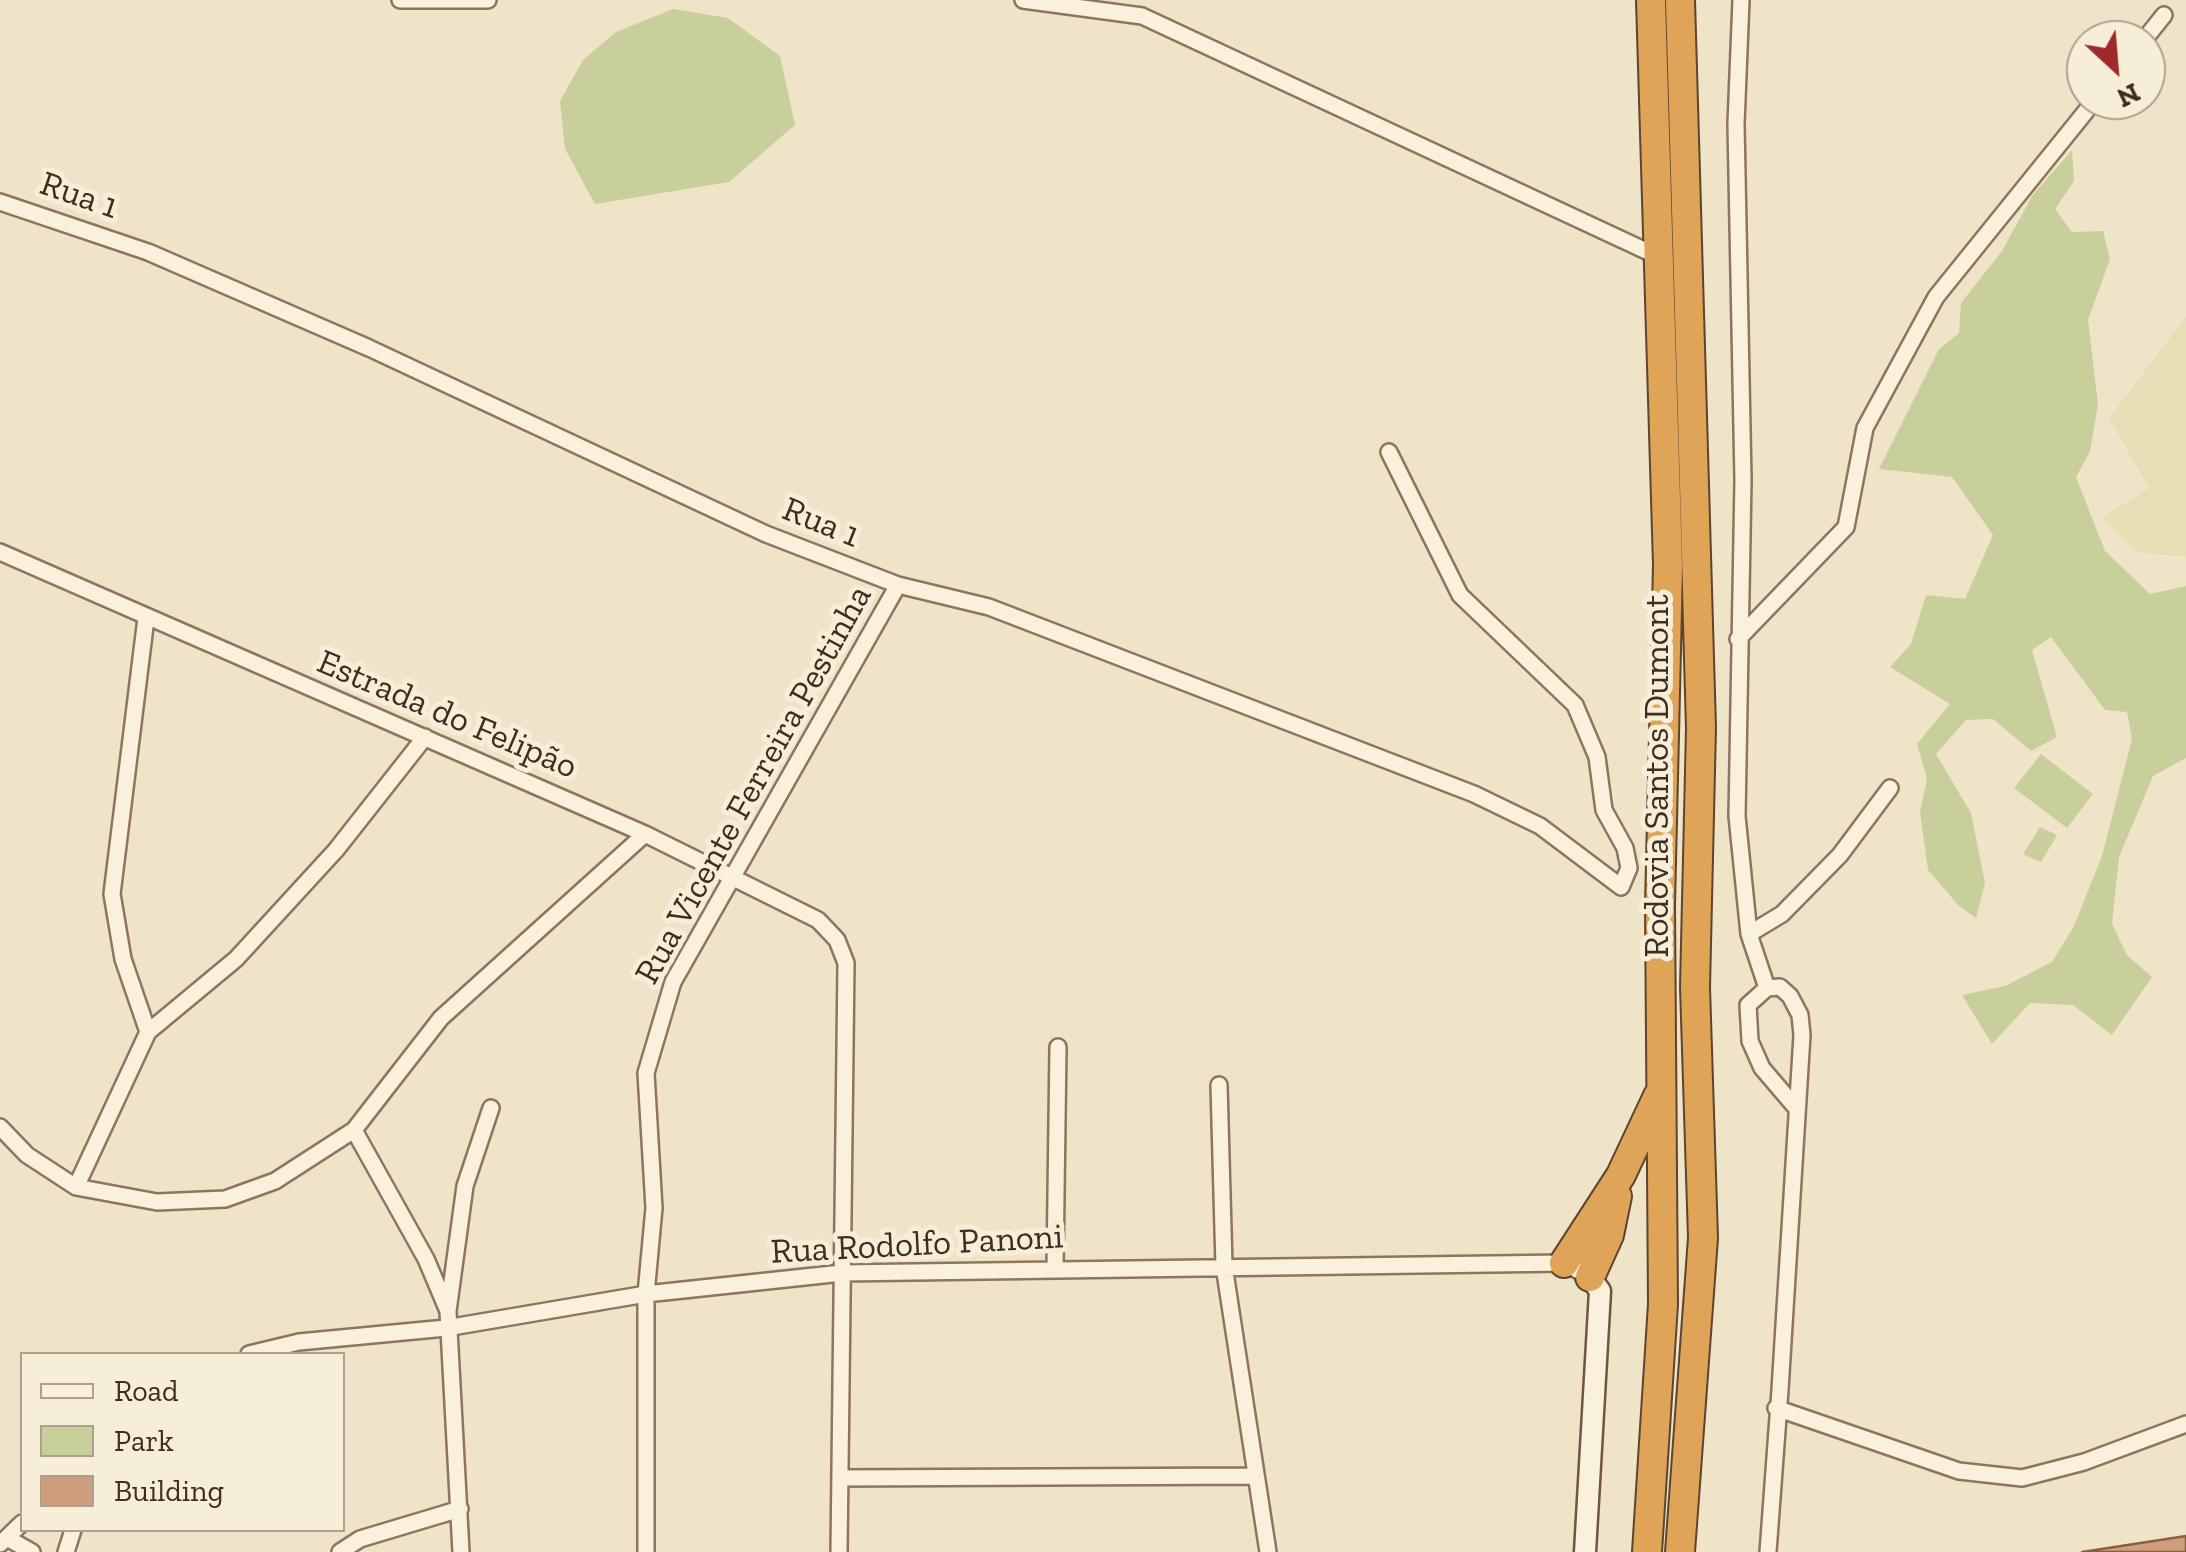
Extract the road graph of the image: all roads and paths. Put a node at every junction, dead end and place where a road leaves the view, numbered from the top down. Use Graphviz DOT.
graph roads {
  1 [pos="400,0"];
  2 [pos="488,0"];
  3 [pos="1022,0"];
  4 [pos="1651,0"];
  5 [pos="1680,0"];
  6 [pos="1741,0"];
  7 [pos="2164,15"];
  8 [pos="2160,20"];
  9 [pos="2079,120"];
  10 [pos="0,202"];
  11 [pos="1657,256"];
  12 [pos="1389,452"];
  13 [pos="0,552"];
  14 [pos="898,585"];
  15 [pos="146,618"];
  16 [pos="1738,639"];
  17 [pos="425,737"];
  18 [pos="1890,788"];
  19 [pos="645,834"];
  20 [pos="730,880"];
  21 [pos="1749,934"];
  22 [pos="1767,988"];
  23 [pos="148,1032"];
  24 [pos="1058,1047"];
  25 [pos="1218,1085"];
  26 [pos="1662,1085"];
  27 [pos="491,1108"];
  28 [pos="1797,1109"];
  29 [pos="0,1127"];
  30 [pos="354,1130"];
  31 [pos="1621,1175"];
  32 [pos="76,1188"];
  33 [pos="1564,1263"];
  34 [pos="1224,1266"];
  35 [pos="1055,1268"];
  36 [pos="842,1273"];
  37 [pos="1590,1277"];
  38 [pos="646,1294"];
  39 [pos="447,1319"];
  40 [pos="257,1352"];
  41 [pos="1776,1408"];
  42 [pos="2186,1424"];
  43 [pos="1256,1476"];
  44 [pos="841,1478"];
  45 [pos="460,1509"];
  46 [pos="4,1541"];
  47 [pos="32,1552"];
  48 [pos="340,1552"];
  49 [pos="461,1552"];
  50 [pos="646,1552"];
  51 [pos="839,1552"];
  52 [pos="1268,1552"];
  53 [pos="1585,1552"];
  54 [pos="1648,1552"];
  55 [pos="1680,1552"];
  56 [pos="1768,1552"];
  1 -- 2 [label="street"];
  3 -- 11 [label="street"];
  4 -- 11 [label="highway, Rodovia Santos Dumont"];
  5 -- 55 [label="highway, Rodovia Santos Dumont"];
  6 -- 16 [label="street"];
  7 -- 8 [label="street"];
  9 -- 16 [label="street"];
  10 -- 14 [label="street, Rua 1"];
  11 -- 26 [label="highway, Rodovia Santos Dumont"];
  12 -- 14 [label="street, Rua 1"];
  13 -- 15 [label="street, Estrada do Felipão"];
  14 -- 20 [label="street, Rua Vicente Ferreira Pestinha"];
  15 -- 17 [label="street, Estrada do Felipão"];
  15 -- 23 [label="street"];
  16 -- 21 [label="street"];
  17 -- 19 [label="street, Estrada do Felipão"];
  17 -- 23 [label="street"];
  18 -- 21 [label="street"];
  19 -- 20 [label="street, Estrada do Felipão"];
  19 -- 30 [label="street"];
  20 -- 36 [label="street, Estrada do Felipão"];
  20 -- 38 [label="street, Rua Vicente Ferreira Pestinha"];
  21 -- 22 [label="street"];
  22 -- 28 [label="street"];
  22 -- 28 [label="street"];
  23 -- 32 [label="street"];
  24 -- 35 [label="street"];
  25 -- 34 [label="street"];
  26 -- 31 [label="highway"];
  26 -- 54 [label="highway, Rodovia Santos Dumont"];
  27 -- 39 [label="street"];
  28 -- 41 [label="street"];
  29 -- 32 [label="street"];
  30 -- 32 [label="street"];
  30 -- 39 [label="street"];
  31 -- 33 [label="highway"];
  31 -- 37 [label="highway"];
  33 -- 34 [label="street, Rua Rodolfo Panoni"];
  33 -- 37 [label="street, Rua Rodolfo Panoni"];
  34 -- 35 [label="street, Rua Rodolfo Panoni"];
  34 -- 43 [label="street"];
  35 -- 36 [label="street, Rua Rodolfo Panoni"];
  36 -- 38 [label="street, Rua Rodolfo Panoni"];
  36 -- 44 [label="street"];
  37 -- 53 [label="street"];
  38 -- 39 [label="street, Rua Rodolfo Panoni"];
  38 -- 50 [label="street, Rua Vicente Ferreira Pestinha"];
  39 -- 40 [label="street, Rua Rodolfo Panoni"];
  39 -- 45 [label="street"];
  41 -- 42 [label="street"];
  41 -- 56 [label="street"];
  43 -- 44 [label="street"];
  43 -- 52 [label="street"];
  44 -- 51 [label="street"];
  45 -- 48 [label="street"];
  45 -- 49 [label="street"];
  46 -- 47 [label="street"];
}
